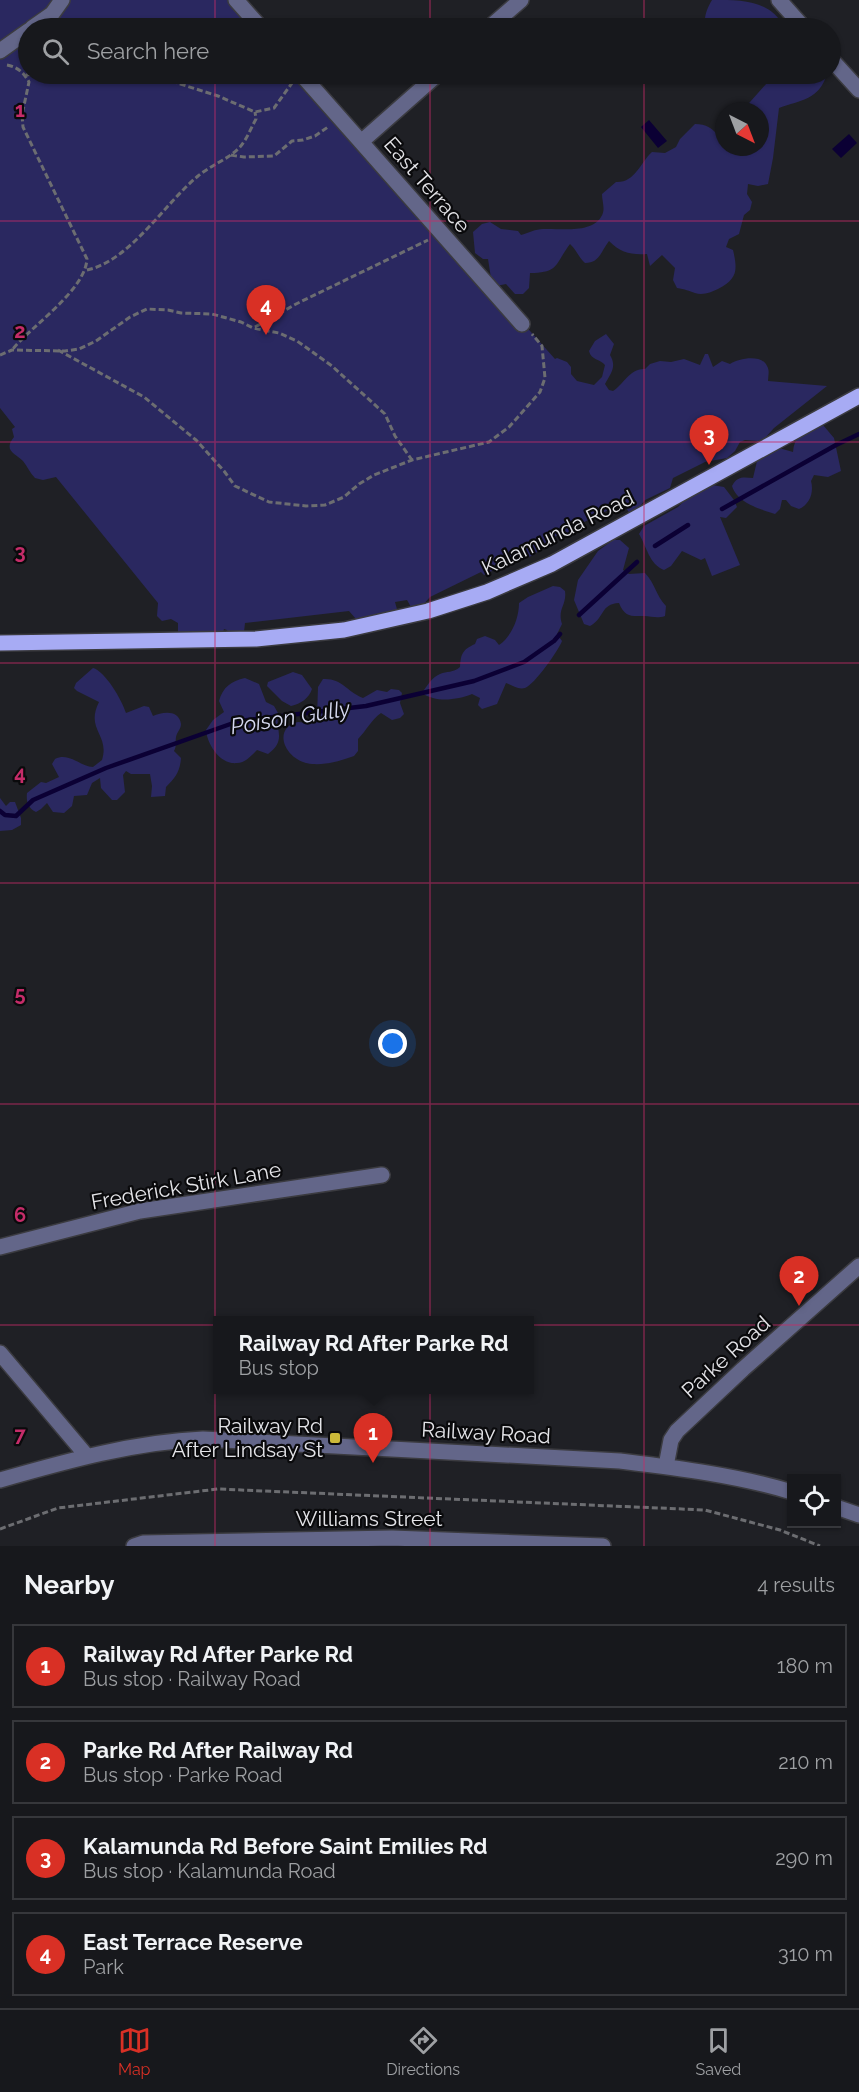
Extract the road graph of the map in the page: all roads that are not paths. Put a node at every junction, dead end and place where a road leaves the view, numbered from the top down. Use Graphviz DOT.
graph roads {
  1 [pos="62,0"];
  2 [pos="236,0"];
  3 [pos="521,0"];
  4 [pos="779,0"];
  5 [pos="46,18"];
  6 [pos="252,18"];
  7 [pos="500,18"];
  8 [pos="795,18"];
  9 [pos="18,41"];
  10 [pos="1,57"];
  11 [pos="841,69"];
  12 [pos="310,84"];
  13 [pos="427,84"];
  14 [pos="859,90"];
  15 [pos="361,142"];
  16 [pos="522,324"];
  17 [pos="859,396"];
  18 [pos="0,643"];
  19 [pos="382,1176"];
  20 [pos="0,1248"];
  21 [pos="859,1266"];
  22 [pos="0,1353"];
  23 [pos="86,1455"];
  24 [pos="666,1466"];
  25 [pos="0,1480"];
  26 [pos="787,1491"];
  27 [pos="841,1508"];
  28 [pos="859,1515"];
  29 [pos="391,1542"];
  30 [pos="140,1545"];
  31 [pos="603,1546"];
  1 -- 5 [label="street"];
  2 -- 6 [label="street"];
  3 -- 7 [label="street"];
  4 -- 8 [label="street"];
  9 -- 10 [label="street"];
  11 -- 14 [label="street"];
  12 -- 15 [label="street, East Terrace"];
  13 -- 15 [label="street"];
  15 -- 16 [label="street, East Terrace"];
  17 -- 18 [label="main road, Kalamunda Road"];
  19 -- 20 [label="street, Frederick Stirk Lane"];
  21 -- 24 [label="street, Parke Road"];
  22 -- 23 [label="street"];
  23 -- 24 [label="street, Railway Road"];
  23 -- 25 [label="street, Railway Road"];
  24 -- 26 [label="street, Railway Road"];
  27 -- 28 [label="street"];
  29 -- 30 [label="street, Williams Street"];
  29 -- 31 [label="street, Williams Street"];
}
